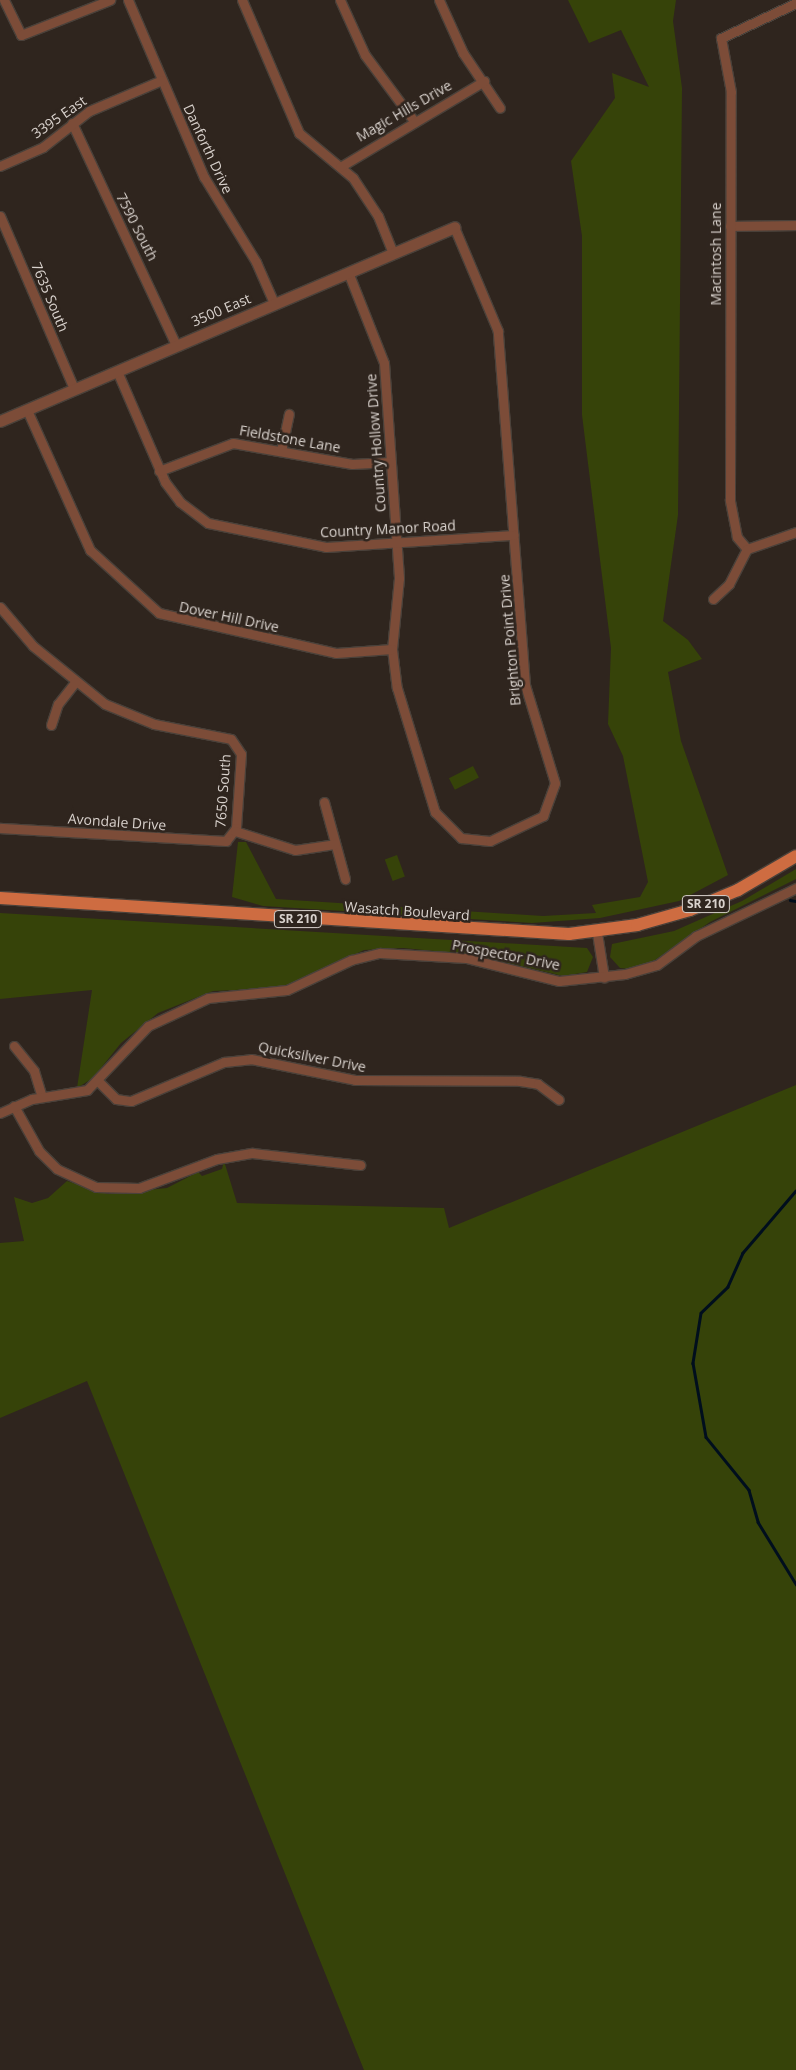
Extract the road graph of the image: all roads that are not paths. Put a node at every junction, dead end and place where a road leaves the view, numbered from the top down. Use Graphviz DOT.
graph roads {
  1 [pos="4,0"];
  2 [pos="110,0"];
  3 [pos="128,0"];
  4 [pos="242,0"];
  5 [pos="340,0"];
  6 [pos="438,0"];
  7 [pos="796,3"];
  8 [pos="162,80"];
  9 [pos="484,81"];
  10 [pos="500,108"];
  11 [pos="414,121"];
  12 [pos="72,122"];
  13 [pos="0,166"];
  14 [pos="340,167"];
  15 [pos="0,216"];
  16 [pos="796,225"];
  17 [pos="730,226"];
  18 [pos="454,227"];
  19 [pos="393,253"];
  20 [pos="348,272"];
  21 [pos="274,303"];
  22 [pos="176,345"];
  23 [pos="117,371"];
  24 [pos="74,389"];
  25 [pos="27,410"];
  26 [pos="289,414"];
  27 [pos="0,421"];
  28 [pos="281,451"];
  29 [pos="391,462"];
  30 [pos="159,472"];
  31 [pos="796,532"];
  32 [pos="514,536"];
  33 [pos="397,544"];
  34 [pos="748,549"];
  35 [pos="713,599"];
  36 [pos="0,606"];
  37 [pos="392,649"];
  38 [pos="75,682"];
  39 [pos="51,725"];
  40 [pos="324,802"];
  41 [pos="0,828"];
  42 [pos="233,835"];
  43 [pos="335,844"];
  44 [pos="796,856"];
  45 [pos="345,879"];
  46 [pos="796,888"];
  47 [pos="0,898"];
  48 [pos="597,932"];
  49 [pos="604,977"];
  50 [pos="14,1046"];
  51 [pos="99,1082"];
  52 [pos="42,1097"];
  53 [pos="559,1100"];
  54 [pos="14,1106"];
  55 [pos="0,1112"];
  56 [pos="360,1165"];
  1 -- 2 [label="street"];
  3 -- 8 [label="street, Danforth Drive"];
  4 -- 14 [label="street"];
  5 -- 11 [label="street"];
  6 -- 9 [label="street"];
  7 -- 17 [label="street, Macintosh Lane"];
  8 -- 12 [label="street, 3395 East"];
  8 -- 21 [label="street, Danforth Drive"];
  9 -- 10 [label="street"];
  9 -- 11 [label="street, Magic Hills Drive"];
  11 -- 14 [label="street, Magic Hills Drive"];
  12 -- 13 [label="street, 3395 East"];
  12 -- 22 [label="street, 7590 South"];
  14 -- 19 [label="street"];
  15 -- 24 [label="street, 7635 South"];
  16 -- 17 [label="street"];
  17 -- 34 [label="street, Macintosh Lane"];
  18 -- 19 [label="street, 3500 East"];
  18 -- 32 [label="street, Brighton Point Drive"];
  19 -- 20 [label="street, 3500 East"];
  20 -- 21 [label="street, 3500 East"];
  20 -- 29 [label="street, Country Hollow Drive"];
  21 -- 22 [label="street, 3500 East"];
  22 -- 23 [label="street, 3500 East"];
  23 -- 24 [label="street, 3500 East"];
  23 -- 30 [label="street, Country Manor Road"];
  24 -- 25 [label="street, 3500 East"];
  25 -- 27 [label="street, 3500 East"];
  25 -- 37 [label="street, Dover Hill Drive"];
  26 -- 28 [label="street"];
  28 -- 29 [label="street, Fieldstone Lane"];
  28 -- 30 [label="street, Fieldstone Lane"];
  29 -- 33 [label="street, Country Hollow Drive"];
  30 -- 33 [label="street, Country Manor Road"];
  31 -- 34 [label="street"];
  32 -- 33 [label="street, Country Manor Road"];
  32 -- 37 [label="street, Brighton Point Drive"];
  33 -- 37 [label="street, Country Hollow Drive"];
  34 -- 35 [label="street"];
  36 -- 38 [label="street"];
  38 -- 39 [label="street"];
  38 -- 42 [label="street, 7650 South"];
  40 -- 43 [label="street"];
  41 -- 42 [label="street, Avondale Drive"];
  42 -- 43 [label="street"];
  43 -- 45 [label="street"];
  44 -- 48 [label="main road, Wasatch Boulevard / SR 210"];
  46 -- 49 [label="street, Prospector Drive"];
  47 -- 48 [label="main road, Wasatch Boulevard / SR 210"];
  48 -- 49 [label="street"];
  49 -- 51 [label="street, Prospector Drive"];
  50 -- 52 [label="street"];
  51 -- 52 [label="street, Prospector Drive"];
  51 -- 53 [label="street, Quicksilver Drive"];
  52 -- 54 [label="street, Prospector Drive"];
  54 -- 55 [label="street, Prospector Drive"];
  54 -- 56 [label="street"];
}
